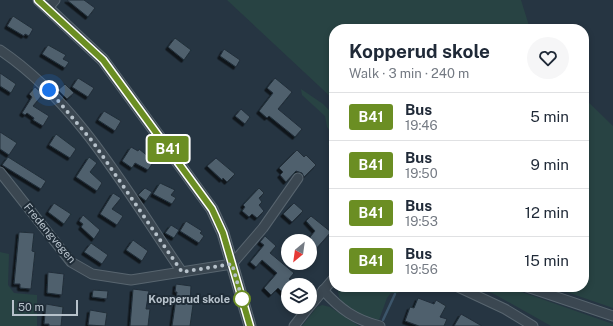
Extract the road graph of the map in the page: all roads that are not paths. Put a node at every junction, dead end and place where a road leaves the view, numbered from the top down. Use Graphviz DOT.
graph roads {
  1 [pos="38,0"];
  2 [pos="51,4"];
  3 [pos="0,50"];
  4 [pos="0,172"];
  5 [pos="298,178"];
  6 [pos="232,264"];
  7 [pos="182,272"];
  8 [pos="329,283"];
  9 [pos="323,290"];
  10 [pos="468,292"];
  11 [pos="542,292"];
  12 [pos="317,297"];
  13 [pos="303,314"];
  14 [pos="613,316"];
  15 [pos="250,326"];
  16 [pos="294,326"];
  17 [pos="380,326"];
  18 [pos="533,326"];
  1 -- 2 [label="street"];
  2 -- 6 [label="street"];
  3 -- 7 [label="street"];
  4 -- 7 [label="street, Fredengvegen"];
  5 -- 6 [label="street"];
  6 -- 7 [label="street, Fredengvegen"];
  6 -- 15 [label="street"];
  8 -- 9 [label="street"];
  9 -- 12 [label="street"];
  9 -- 17 [label="street"];
  10 -- 18 [label="street"];
  11 -- 14 [label="street"];
  13 -- 16 [label="street"];
}
